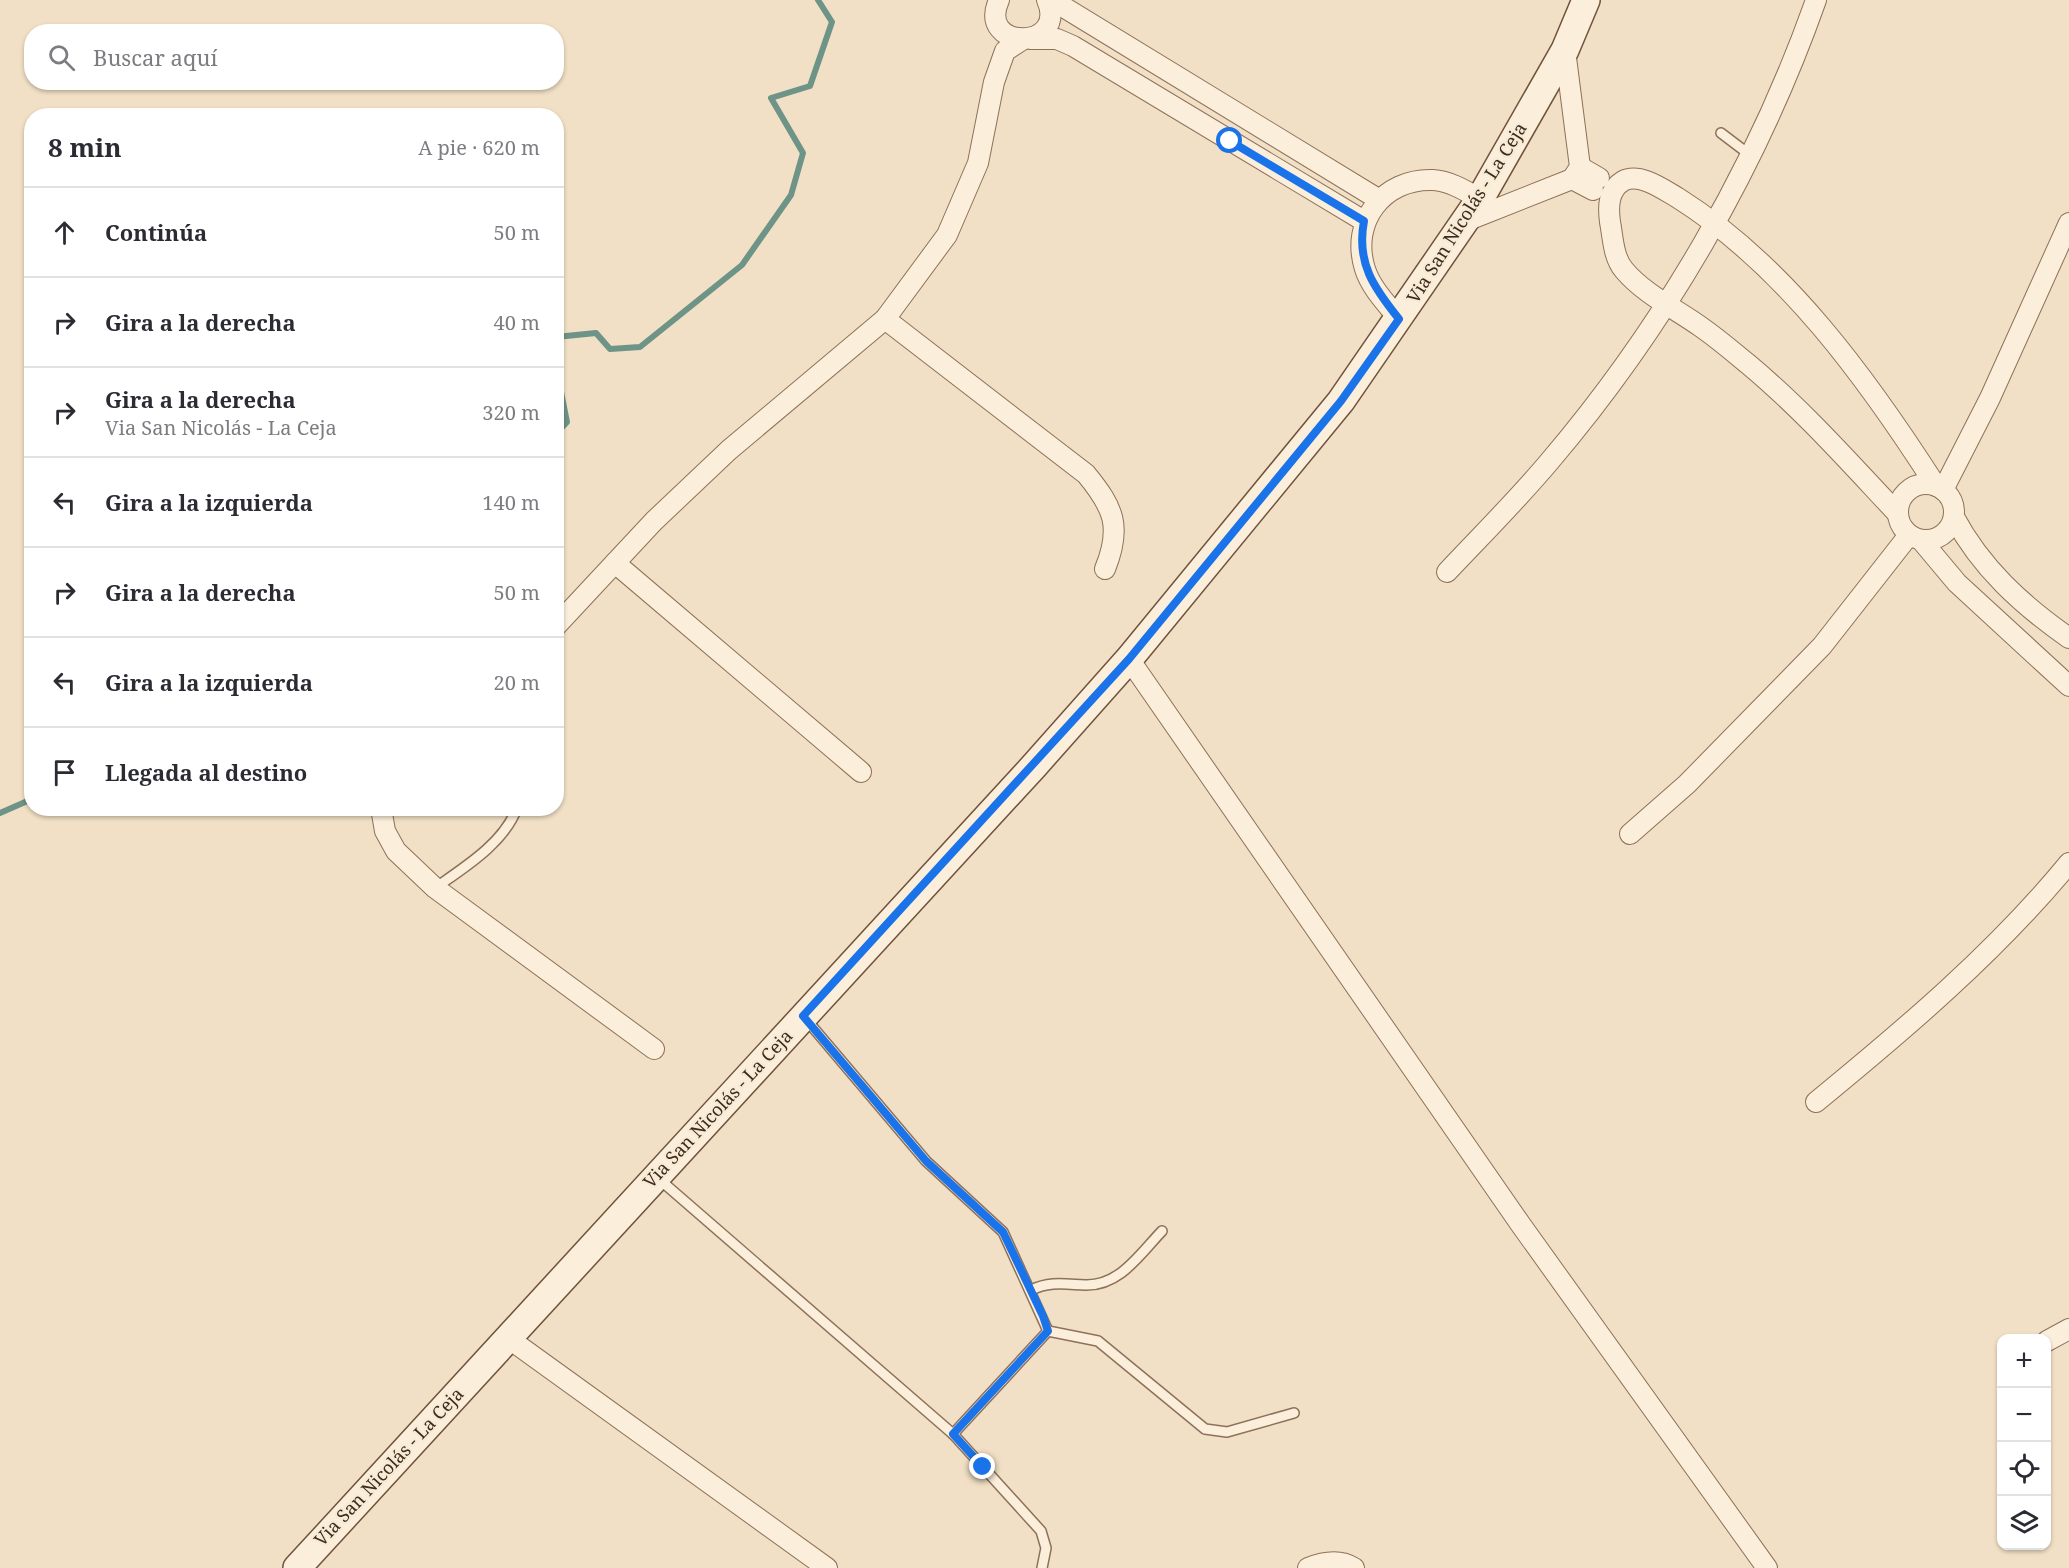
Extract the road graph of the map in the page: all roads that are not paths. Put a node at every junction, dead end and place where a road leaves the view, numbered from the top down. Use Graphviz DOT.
graph roads {
  1 [pos="1047,0"];
  2 [pos="1052,0"];
  3 [pos="1586,0"];
  4 [pos="1816,0"];
  5 [pos="996,8"];
  6 [pos="1026,39"];
  7 [pos="1565,50"];
  8 [pos="994,82"];
  9 [pos="1721,133"];
  10 [pos="1750,155"];
  11 [pos="1576,173"];
  12 [pos="1604,189"];
  13 [pos="1378,199"];
  14 [pos="1480,199"];
  15 [pos="1364,221"];
  16 [pos="1466,221"];
  17 [pos="1714,221"];
  18 [pos="2069,223"];
  19 [pos="1666,305"];
  20 [pos="885,319"];
  21 [pos="1399,319"];
  22 [pos="1940,488"];
  23 [pos="1897,513"];
  24 [pos="1954,517"];
  25 [pos="1915,538"];
  26 [pos="615,563"];
  27 [pos="1104,569"];
  28 [pos="1447,572"];
  29 [pos="564,617"];
  30 [pos="2069,638"];
  31 [pos="1129,659"];
  32 [pos="2069,686"];
  33 [pos="861,772"];
  34 [pos="382,816"];
  35 [pos="514,816"];
  36 [pos="1630,834"];
  37 [pos="2069,863"];
  38 [pos="435,888"];
  39 [pos="803,1016"];
  40 [pos="654,1049"];
  41 [pos="1816,1102"];
  42 [pos="657,1176"];
  43 [pos="1162,1231"];
  44 [pos="1030,1290"];
  45 [pos="2069,1329"];
  46 [pos="1048,1331"];
  47 [pos="508,1338"];
  48 [pos="2051,1339"];
  49 [pos="1294,1413"];
  50 [pos="953,1434"];
  51 [pos="297,1568"];
  52 [pos="827,1568"];
  53 [pos="1042,1568"];
  54 [pos="1308,1568"];
  55 [pos="1354,1568"];
  56 [pos="1767,1568"];
  1 -- 6 [label="street"];
  2 -- 13 [label="street"];
  3 -- 7 [label="street, Via San Nicolás - La Ceja"];
  4 -- 10 [label="street"];
  5 -- 6 [label="street"];
  5 -- 8 [label="street"];
  6 -- 8 [label="street"];
  6 -- 15 [label="street"];
  7 -- 11 [label="street"];
  7 -- 14 [label="street, Via San Nicolás - La Ceja"];
  8 -- 20 [label="street"];
  9 -- 10 [label="lane"];
  10 -- 17 [label="street"];
  11 -- 12 [label="street"];
  11 -- 16 [label="street"];
  12 -- 17 [label="street"];
  12 -- 19 [label="street"];
  13 -- 14 [label="street"];
  13 -- 15 [label="street"];
  14 -- 16 [label="street, Via San Nicolás - La Ceja"];
  15 -- 21 [label="street"];
  16 -- 21 [label="street, Via San Nicolás - La Ceja"];
  17 -- 19 [label="street"];
  17 -- 22 [label="street"];
  18 -- 22 [label="street"];
  19 -- 23 [label="street"];
  19 -- 28 [label="street"];
  20 -- 26 [label="street"];
  20 -- 27 [label="street"];
  21 -- 31 [label="street, Via San Nicolás - La Ceja"];
  22 -- 23 [label="street"];
  22 -- 24 [label="street"];
  23 -- 25 [label="street"];
  24 -- 25 [label="street"];
  24 -- 30 [label="street"];
  25 -- 32 [label="street"];
  25 -- 36 [label="street"];
  26 -- 29 [label="street"];
  26 -- 33 [label="street"];
  31 -- 39 [label="street, Via San Nicolás - La Ceja"];
  31 -- 56 [label="street"];
  34 -- 38 [label="street"];
  35 -- 38 [label="lane"];
  37 -- 41 [label="street"];
  38 -- 40 [label="street"];
  39 -- 42 [label="street, Via San Nicolás - La Ceja"];
  39 -- 44 [label="lane"];
  42 -- 47 [label="street, Via San Nicolás - La Ceja"];
  42 -- 50 [label="lane"];
  43 -- 44 [label="lane"];
  44 -- 46 [label="lane"];
  45 -- 48 [label="street"];
  46 -- 49 [label="lane"];
  46 -- 50 [label="lane"];
  47 -- 51 [label="street, Via San Nicolás - La Ceja"];
  47 -- 52 [label="street"];
  50 -- 53 [label="lane"];
  54 -- 55 [label="street"];
}
